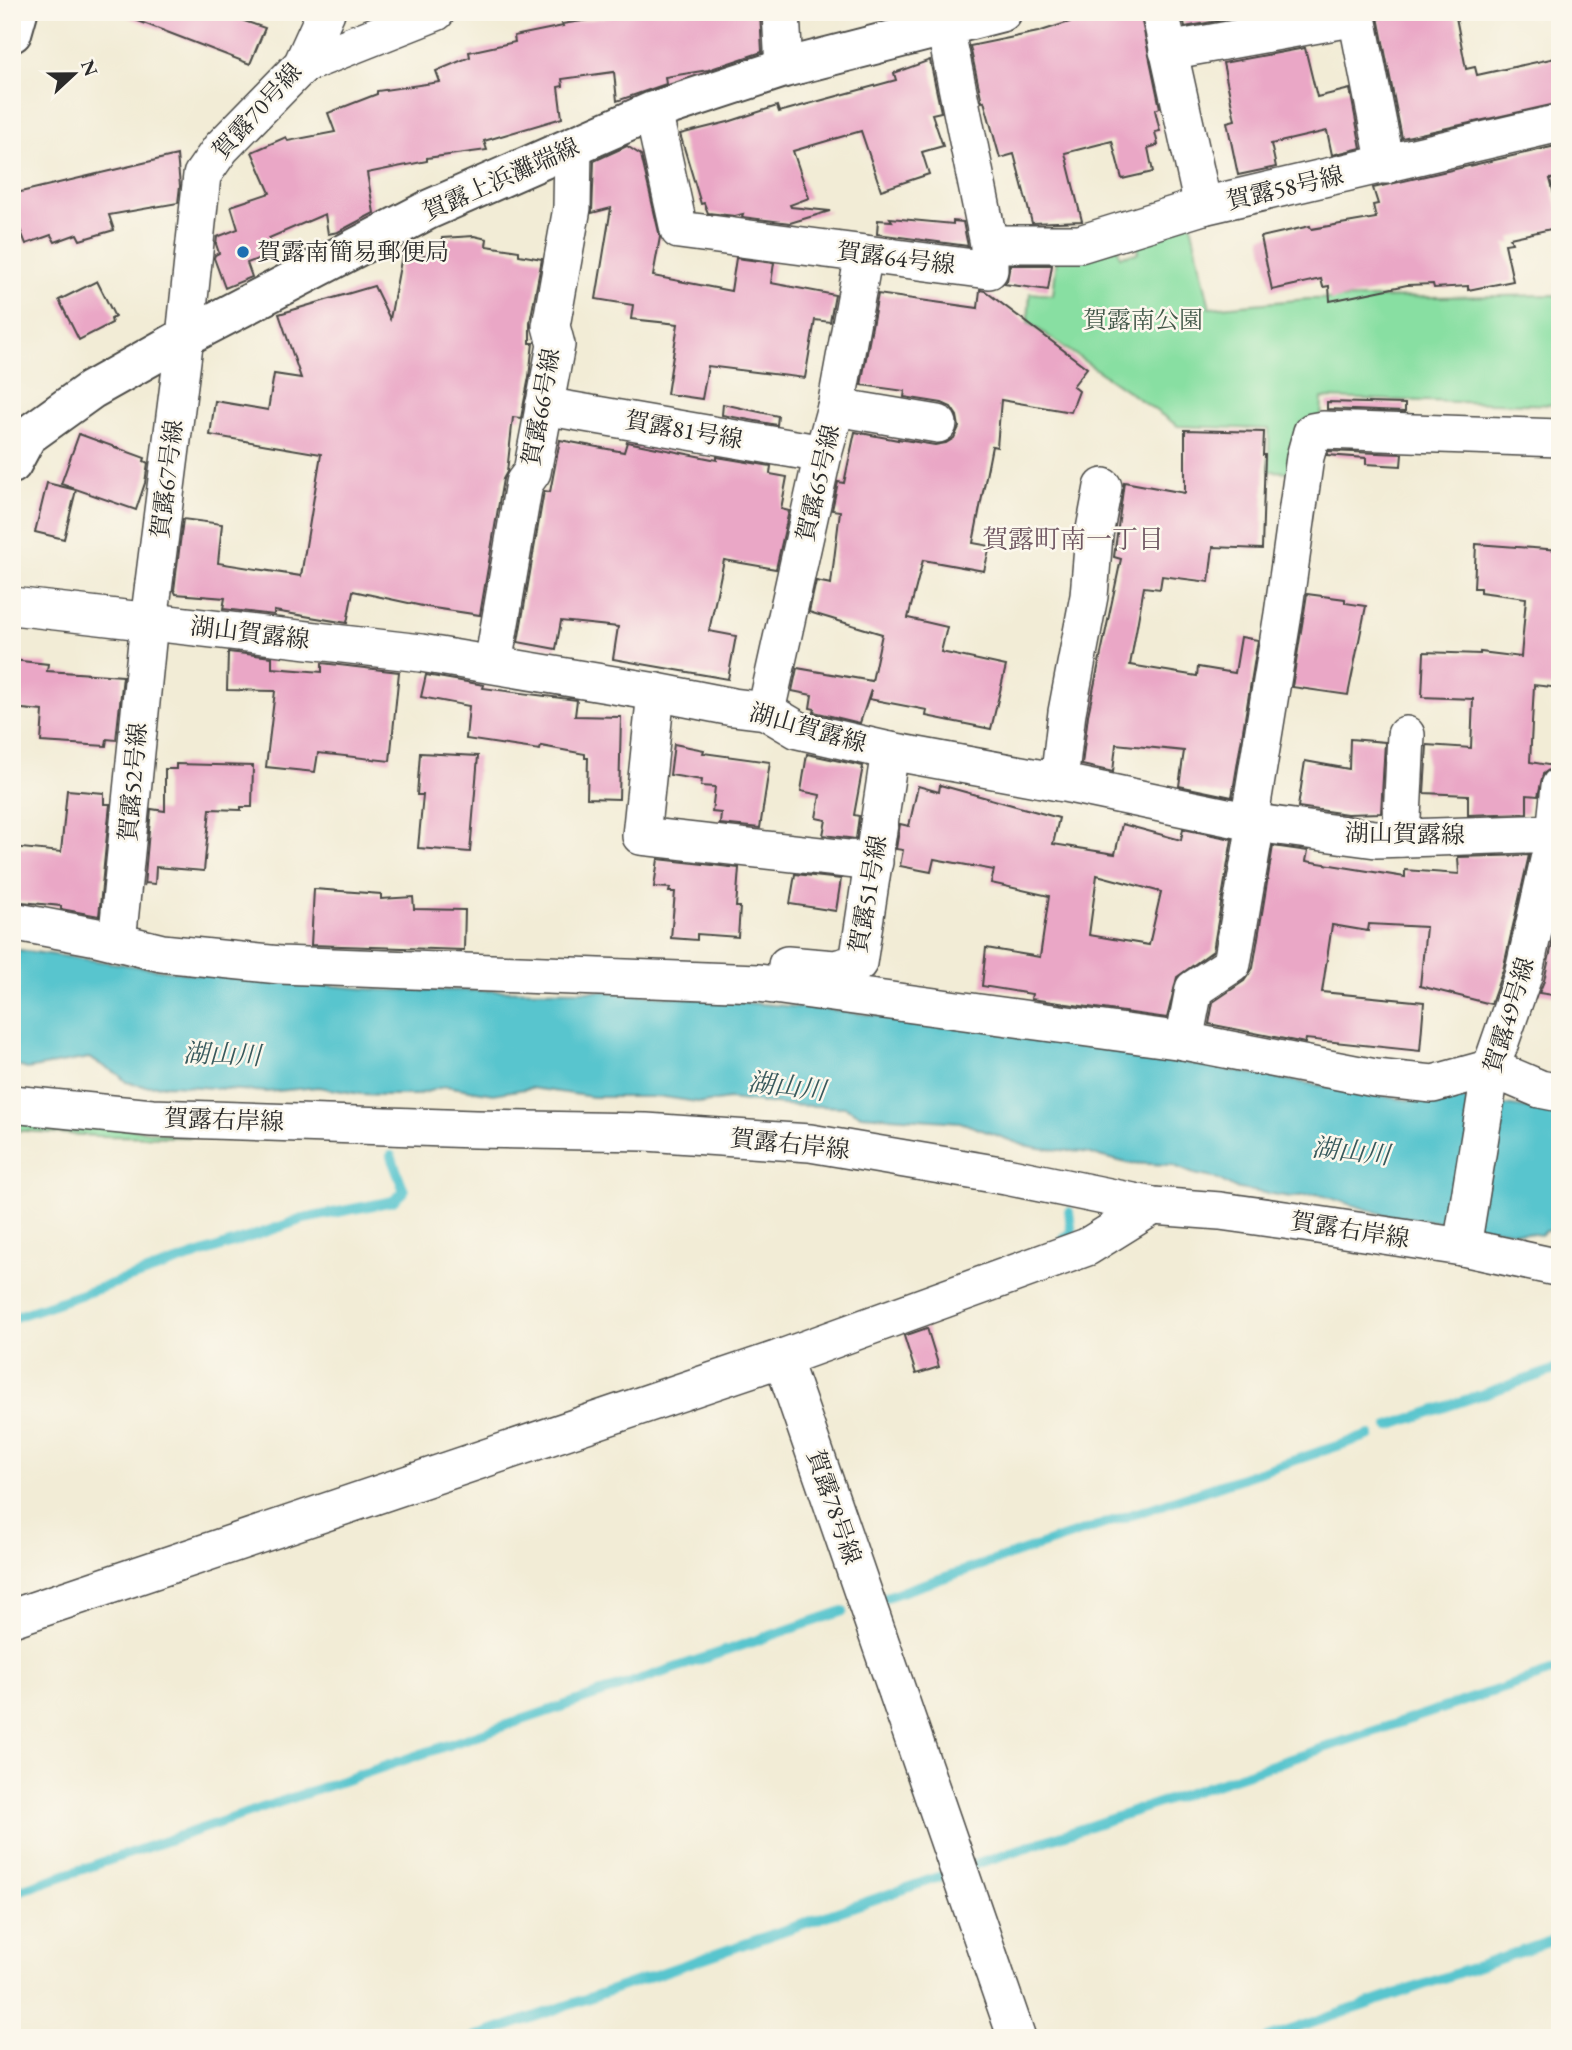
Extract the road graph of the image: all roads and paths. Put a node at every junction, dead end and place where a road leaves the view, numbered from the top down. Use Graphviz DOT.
graph roads {
  1 [pos="18,12"];
  2 [pos="326,12"];
  3 [pos="436,12"];
  4 [pos="781,12"];
  5 [pos="1002,12"];
  6 [pos="1160,12"];
  7 [pos="1356,14"];
  8 [pos="945,27"];
  9 [pos="12,33"];
  10 [pos="1168,51"];
  11 [pos="302,65"];
  12 [pos="784,68"];
  13 [pos="653,111"];
  14 [pos="1560,123"];
  15 [pos="573,148"];
  16 [pos="1385,165"];
  17 [pos="1203,206"];
  18 [pos="989,244"];
  19 [pos="864,254"];
  20 [pos="185,337"];
  21 [pos="544,406"];
  22 [pos="836,407"];
  23 [pos="938,424"];
  24 [pos="1560,438"];
  25 [pos="823,454"];
  26 [pos="12,464"];
  27 [pos="1103,487"];
  28 [pos="12,606"];
  29 [pos="149,622"];
  30 [pos="493,664"];
  31 [pos="656,692"];
  32 [pos="766,711"];
  33 [pos="1406,735"];
  34 [pos="890,751"];
  35 [pos="1059,782"];
  36 [pos="1560,786"];
  37 [pos="1252,823"];
  38 [pos="1557,833"];
  39 [pos="1401,838"];
  40 [pos="874,863"];
  41 [pos="12,921"];
  42 [pos="117,942"];
  43 [pos="759,983"];
  44 [pos="1184,1041"];
  45 [pos="1491,1068"];
  46 [pos="1560,1093"];
  47 [pos="12,1104"];
  48 [pos="1153,1206"];
  49 [pos="1463,1239"];
  50 [pos="1560,1268"];
  51 [pos="782,1357"];
  52 [pos="12,1618"];
  53 [pos="1017,2038"];
  1 -- 9 [label="main road"];
  2 -- 11 [label="street, 賀露70号線"];
  3 -- 11 [label="street"];
  4 -- 12 [label="street"];
  5 -- 8 [label="main road, 賀露上浜灘端線"];
  6 -- 10 [label="street, 賀露58号線"];
  7 -- 10 [label="street"];
  7 -- 16 [label="street"];
  8 -- 12 [label="main road, 賀露上浜灘端線"];
  8 -- 18 [label="street, 賀露64号線"];
  10 -- 17 [label="street, 賀露58号線"];
  11 -- 20 [label="street, 賀露70号線"];
  12 -- 13 [label="main road, 賀露上浜灘端線"];
  13 -- 15 [label="main road, 賀露上浜灘端線"];
  13 -- 19 [label="street, 賀露64号線"];
  14 -- 16 [label="street, 賀露58号線"];
  15 -- 20 [label="main road, 賀露上浜灘端線"];
  15 -- 21 [label="street, 賀露66号線"];
  16 -- 17 [label="street, 賀露58号線"];
  17 -- 18 [label="street"];
  18 -- 19 [label="street, 賀露64号線"];
  19 -- 22 [label="street, 賀露65号線"];
  20 -- 26 [label="main road, 賀露上浜灘端線"];
  20 -- 29 [label="street, 賀露67号線"];
  21 -- 25 [label="street, 賀露81号線"];
  21 -- 30 [label="street, 賀露66号線"];
  22 -- 23 [label="street"];
  22 -- 25 [label="street, 賀露65号線"];
  24 -- 37 [label="street"];
  25 -- 32 [label="street, 賀露65号線"];
  27 -- 35 [label="street"];
  28 -- 29 [label="street, 湖山賀露線"];
  29 -- 30 [label="street, 湖山賀露線"];
  29 -- 42 [label="street, 賀露52号線"];
  30 -- 31 [label="street, 湖山賀露線"];
  31 -- 32 [label="street, 湖山賀露線"];
  31 -- 40 [label="street"];
  32 -- 34 [label="street, 湖山賀露線"];
  33 -- 39 [label="street"];
  34 -- 35 [label="street, 湖山賀露線"];
  34 -- 40 [label="street, 賀露51号線"];
  35 -- 37 [label="street, 湖山賀露線"];
  36 -- 38 [label="street, 賀露49号線"];
  37 -- 39 [label="street, 湖山賀露線"];
  37 -- 44 [label="street"];
  38 -- 39 [label="street, 湖山賀露線"];
  38 -- 45 [label="street, 賀露49号線"];
  40 -- 43 [label="street, 賀露51号線"];
  41 -- 42 [label="street"];
  42 -- 43 [label="street"];
  43 -- 44 [label="street"];
  44 -- 45 [label="street"];
  45 -- 46 [label="street"];
  45 -- 49 [label="street, 賀露49号線"];
  47 -- 48 [label="street, 賀露右岸線"];
  48 -- 49 [label="street, 賀露右岸線"];
  48 -- 51 [label="street"];
  49 -- 50 [label="street, 賀露右岸線"];
  51 -- 52 [label="street"];
  51 -- 53 [label="street, 賀露78号線"];
}
